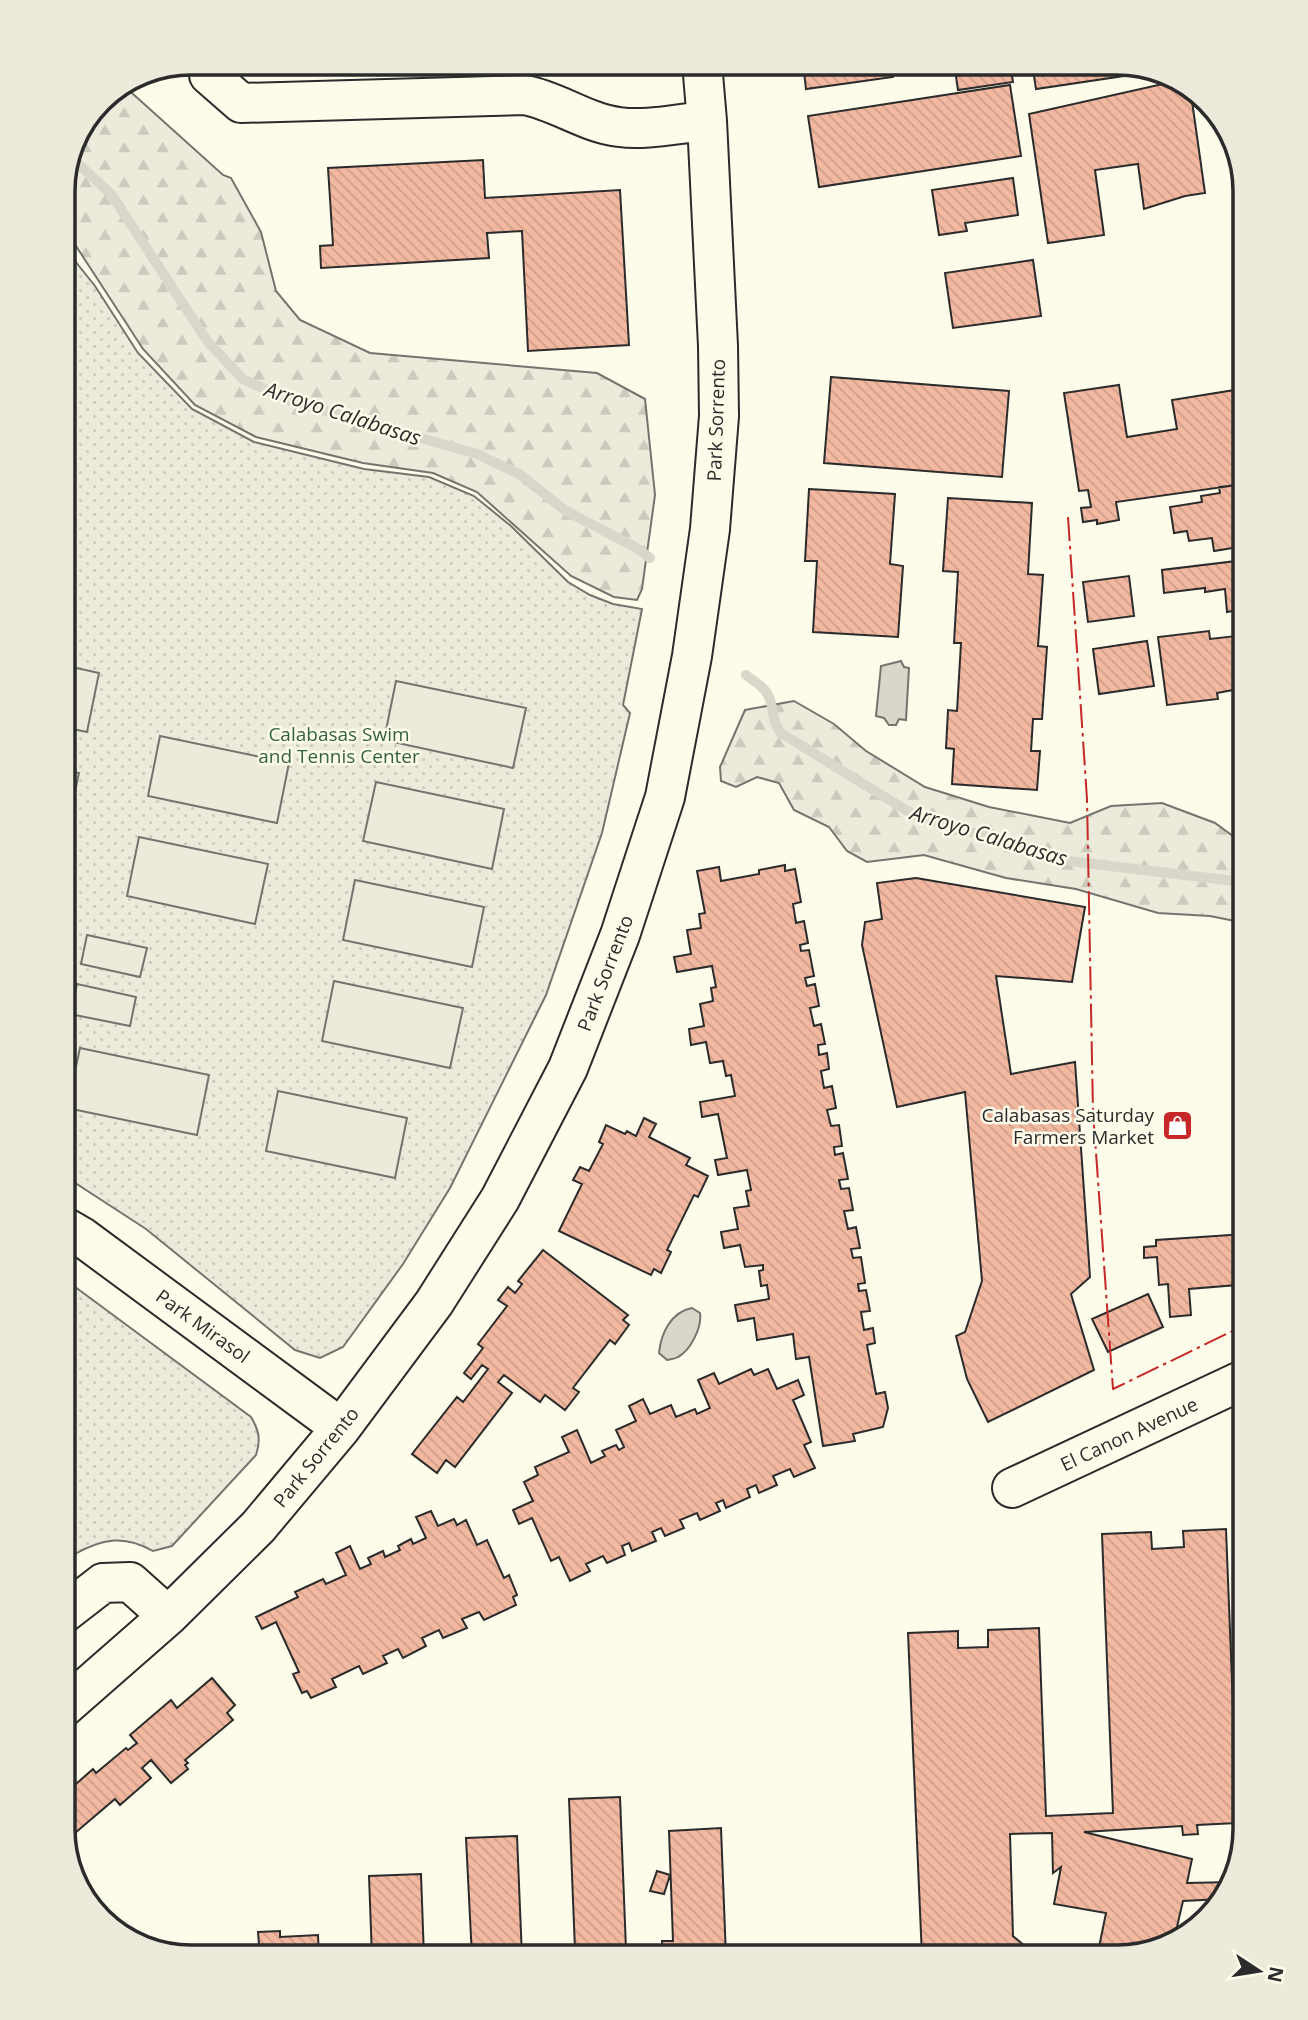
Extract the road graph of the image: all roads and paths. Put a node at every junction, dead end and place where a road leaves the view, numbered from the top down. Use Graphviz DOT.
graph roads {
  1 [pos="209,75"];
  2 [pos="703,75"];
  3 [pos="707,121"];
  4 [pos="75,1233"];
  5 [pos="1233,1385"];
  6 [pos="341,1428"];
  7 [pos="1012,1488"];
  8 [pos="75,1605"];
  9 [pos="168,1616"];
  10 [pos="75,1697"];
  1 -- 3 [label="street"];
  2 -- 3 [label="street, Park Sorrento"];
  3 -- 6 [label="street, Park Sorrento"];
  4 -- 6 [label="street, Park Mirasol"];
  5 -- 7 [label="street, El Canon Avenue"];
  6 -- 9 [label="street, Park Sorrento"];
  8 -- 9 [label="street"];
  9 -- 10 [label="street, Park Sorrento"];
}
